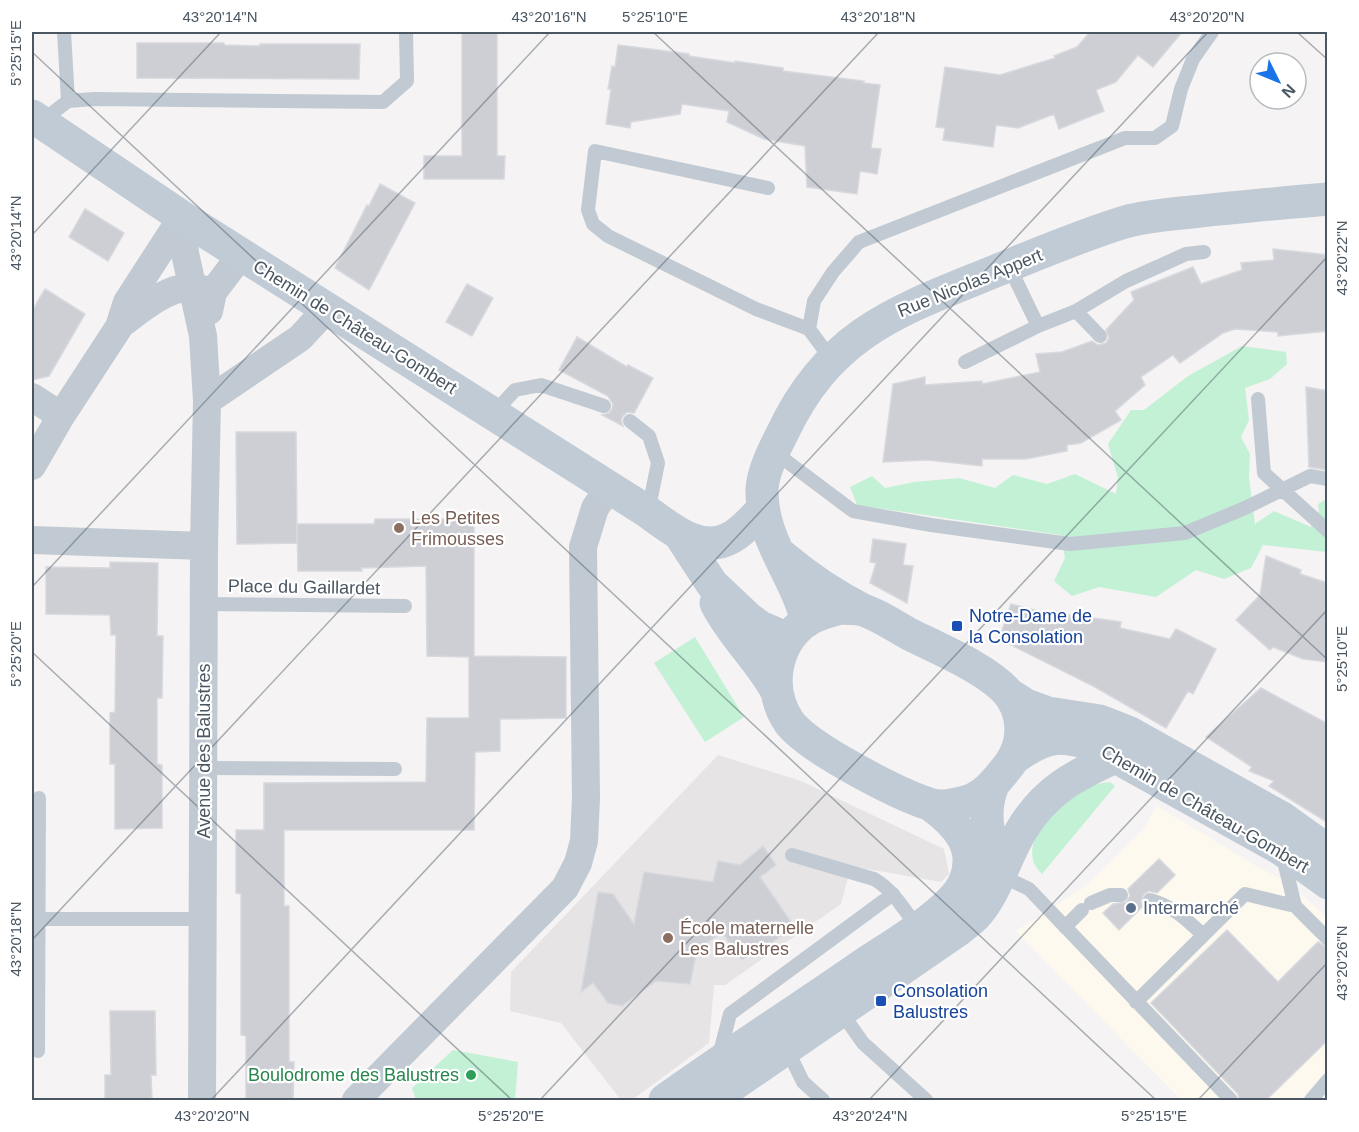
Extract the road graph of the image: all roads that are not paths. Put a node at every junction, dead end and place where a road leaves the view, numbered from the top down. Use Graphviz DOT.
graph roads {
  1 [pos="64,32"];
  2 [pos="406,32"];
  3 [pos="1212,32"];
  4 [pos="68,100"];
  5 [pos="36,119"];
  6 [pos="768,188"];
  7 [pos="1328,199"];
  8 [pos="182,217"];
  9 [pos="1204,252"];
  10 [pos="241,255"];
  11 [pos="1009,266"];
  12 [pos="203,289"];
  13 [pos="327,310"];
  14 [pos="1076,311"];
  15 [pos="1038,326"];
  16 [pos="118,327"];
  17 [pos="809,329"];
  18 [pos="1100,336"];
  19 [pos="831,359"];
  20 [pos="965,362"];
  21 [pos="32,397"];
  22 [pos="1258,399"];
  23 [pos="207,401"];
  24 [pos="604,406"];
  25 [pos="493,414"];
  26 [pos="61,416"];
  27 [pos="630,421"];
  28 [pos="773,451"];
  29 [pos="32,466"];
  30 [pos="1328,479"];
  31 [pos="609,488"];
  32 [pos="1283,489"];
  33 [pos="763,509"];
  34 [pos="648,512"];
  35 [pos="1328,531"];
  36 [pos="680,535"];
  37 [pos="32,540"];
  38 [pos="204,546"];
  39 [pos="776,550"];
  40 [pos="712,584"];
  41 [pos="204,604"];
  42 [pos="405,606"];
  43 [pos="863,610"];
  44 [pos="798,630"];
  45 [pos="776,690"];
  46 [pos="1010,695"];
  47 [pos="1117,756"];
  48 [pos="1014,758"];
  49 [pos="205,768"];
  50 [pos="394,769"];
  51 [pos="993,785"];
  52 [pos="39,798"];
  53 [pos="931,805"];
  54 [pos="1281,849"];
  55 [pos="792,855"];
  56 [pos="1324,868"];
  57 [pos="999,874"];
  58 [pos="893,894"];
  59 [pos="1121,895"];
  60 [pos="1150,900"];
  61 [pos="1295,906"];
  62 [pos="37,919"];
  63 [pos="203,919"];
  64 [pos="917,927"];
  65 [pos="1065,927"];
  66 [pos="1324,929"];
  67 [pos="1203,935"];
  68 [pos="833,1000"];
  69 [pos="1136,1002"];
  70 [pos="785,1049"];
  71 [pos="38,1051"];
  72 [pos="1328,1080"];
  73 [pos="717,1085"];
  74 [pos="1313,1099"];
  75 [pos="202,1101"];
  76 [pos="356,1101"];
  77 [pos="665,1101"];
  78 [pos="823,1101"];
  79 [pos="926,1101"];
  80 [pos="1231,1101"];
  1 -- 4 [label="lane"];
  2 -- 4 [label="lane"];
  3 -- 17 [label="lane"];
  4 -- 5 [label="lane"];
  5 -- 8 [label="street, Chemin de Château-Gombert"];
  6 -- 17 [label="lane"];
  7 -- 11 [label="street, Rue Nicolas Appert"];
  8 -- 10 [label="street, Chemin de Château-Gombert"];
  8 -- 12 [label="street, Avenue des Balustres"];
  8 -- 16 [label="street"];
  9 -- 14 [label="lane"];
  10 -- 12 [label="street"];
  10 -- 13 [label="street, Chemin de Château-Gombert"];
  11 -- 15 [label="lane"];
  11 -- 19 [label="street, Rue Nicolas Appert"];
  12 -- 16 [label="street"];
  12 -- 23 [label="street, Avenue des Balustres"];
  13 -- 23 [label="street"];
  13 -- 25 [label="street, Chemin de Château-Gombert"];
  14 -- 15 [label="lane"];
  14 -- 18 [label="lane"];
  15 -- 20 [label="lane"];
  16 -- 26 [label="street"];
  17 -- 19 [label="lane"];
  19 -- 28 [label="street, Rue Nicolas Appert"];
  21 -- 26 [label="street"];
  22 -- 32 [label="lane"];
  23 -- 38 [label="street, Avenue des Balustres"];
  24 -- 25 [label="lane"];
  25 -- 31 [label="street, Chemin de Château-Gombert"];
  26 -- 29 [label="street"];
  27 -- 34 [label="lane"];
  28 -- 32 [label="lane"];
  28 -- 33 [label="street, Rue Nicolas Appert"];
  30 -- 32 [label="lane"];
  31 -- 34 [label="street, Chemin de Château-Gombert"];
  31 -- 76 [label="street"];
  32 -- 35 [label="lane"];
  33 -- 36 [label="street, Chemin de Château-Gombert"];
  33 -- 39 [label="street, Rue Nicolas Appert"];
  34 -- 36 [label="street, Chemin de Château-Gombert"];
  36 -- 40 [label="street, Chemin de Château-Gombert"];
  37 -- 38 [label="street"];
  38 -- 41 [label="street, Avenue des Balustres"];
  39 -- 43 [label="street"];
  39 -- 44 [label="street, Rue Nicolas Appert"];
  40 -- 44 [label="street, Chemin de Château-Gombert"];
  40 -- 45 [label="street, Chemin de Château-Gombert"];
  41 -- 42 [label="lane, Place du Gaillardet"];
  41 -- 49 [label="street, Avenue des Balustres"];
  43 -- 44 [label="street"];
  43 -- 46 [label="street, Chemin de Château-Gombert"];
  44 -- 45 [label="street"];
  45 -- 53 [label="street, Chemin de Château-Gombert"];
  46 -- 48 [label="street"];
  46 -- 56 [label="street, Chemin de Château-Gombert"];
  47 -- 48 [label="street, Chemin de Château-Gombert"];
  47 -- 54 [label="street, Chemin de Château-Gombert"];
  47 -- 57 [label="street"];
  48 -- 51 [label="street"];
  49 -- 50 [label="lane"];
  49 -- 63 [label="street, Avenue des Balustres"];
  51 -- 53 [label="street"];
  51 -- 57 [label="street"];
  52 -- 62 [label="lane"];
  53 -- 64 [label="street"];
  54 -- 56 [label="street, Chemin de Château-Gombert"];
  54 -- 61 [label="lane"];
  55 -- 58 [label="lane"];
  57 -- 65 [label="lane"];
  57 -- 68 [label="street"];
  58 -- 64 [label="lane"];
  58 -- 73 [label="lane"];
  59 -- 65 [label="lane"];
  60 -- 67 [label="lane"];
  61 -- 66 [label="lane"];
  61 -- 67 [label="lane"];
  62 -- 63 [label="lane"];
  62 -- 71 [label="lane"];
  63 -- 75 [label="street, Avenue des Balustres"];
  64 -- 68 [label="street"];
  65 -- 69 [label="lane"];
  67 -- 69 [label="lane"];
  68 -- 70 [label="street"];
  68 -- 73 [label="street"];
  68 -- 79 [label="lane"];
  69 -- 80 [label="lane"];
  70 -- 73 [label="street"];
  70 -- 78 [label="lane"];
  72 -- 74 [label="lane"];
  73 -- 77 [label="street"];
}
